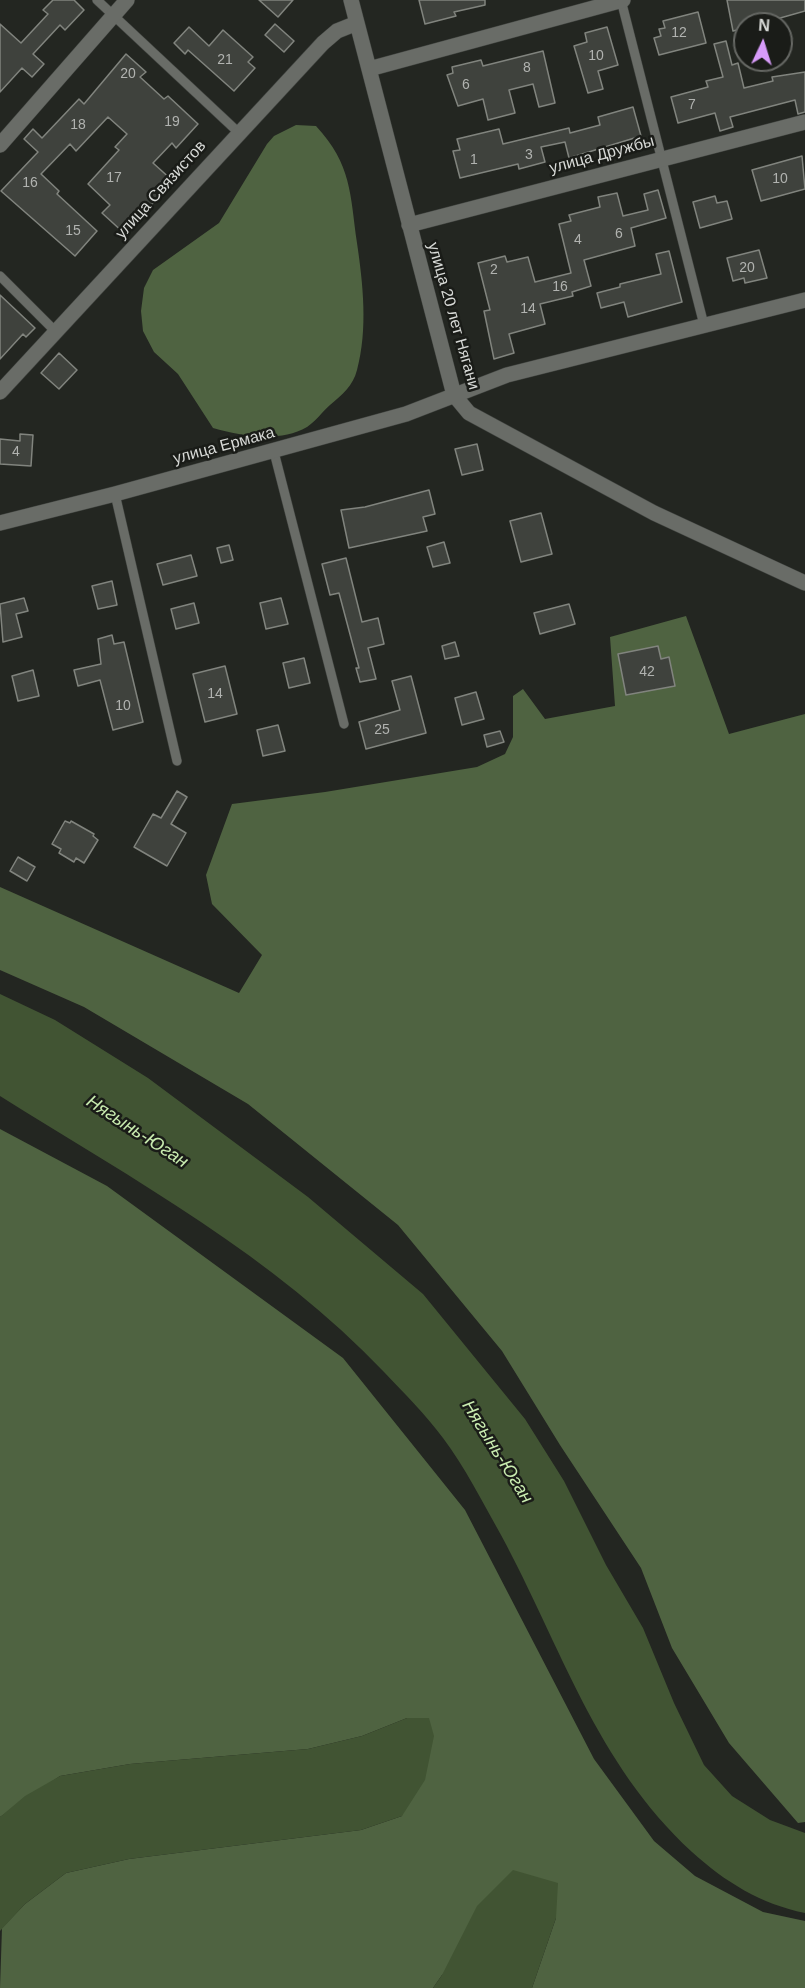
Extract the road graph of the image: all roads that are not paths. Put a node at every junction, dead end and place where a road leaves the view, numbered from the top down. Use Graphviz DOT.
graph roads {
  1 [pos="97,0"];
  2 [pos="128,0"];
  3 [pos="351,0"];
  4 [pos="622,0"];
  5 [pos="114,15"];
  6 [pos="357,23"];
  7 [pos="369,69"];
  8 [pos="805,122"];
  9 [pos="238,132"];
  10 [pos="0,145"];
  11 [pos="660,158"];
  12 [pos="409,225"];
  13 [pos="0,276"];
  14 [pos="805,300"];
  15 [pos="704,325"];
  16 [pos="56,332"];
  17 [pos="0,392"];
  18 [pos="454,394"];
  19 [pos="274,452"];
  20 [pos="116,494"];
  21 [pos="0,522"];
  22 [pos="805,583"];
  23 [pos="344,724"];
  24 [pos="177,761"];
  1 -- 5 [label="lane"];
  2 -- 5 [label="street"];
  3 -- 6 [label="street, улица 20 лет Нягани"];
  4 -- 7 [label="street"];
  4 -- 11 [label="lane"];
  5 -- 9 [label="lane"];
  5 -- 10 [label="street"];
  6 -- 7 [label="street, улица 20 лет Нягани"];
  6 -- 9 [label="street, улица Связистов"];
  7 -- 12 [label="street, улица 20 лет Нягани"];
  8 -- 11 [label="street, улица Дружбы"];
  9 -- 16 [label="street, улица Связистов"];
  11 -- 12 [label="street, улица Дружбы"];
  11 -- 15 [label="lane"];
  12 -- 18 [label="street, улица 20 лет Нягани"];
  13 -- 16 [label="lane"];
  14 -- 15 [label="street, улица Ермака"];
  15 -- 18 [label="street, улица Ермака"];
  16 -- 17 [label="street, улица Связистов"];
  18 -- 19 [label="street, улица Ермака"];
  18 -- 22 [label="street, улица 20 лет Нягани"];
  19 -- 20 [label="street, улица Ермака"];
  19 -- 23 [label="lane"];
  20 -- 21 [label="street, улица Ермака"];
  20 -- 24 [label="lane"];
}
